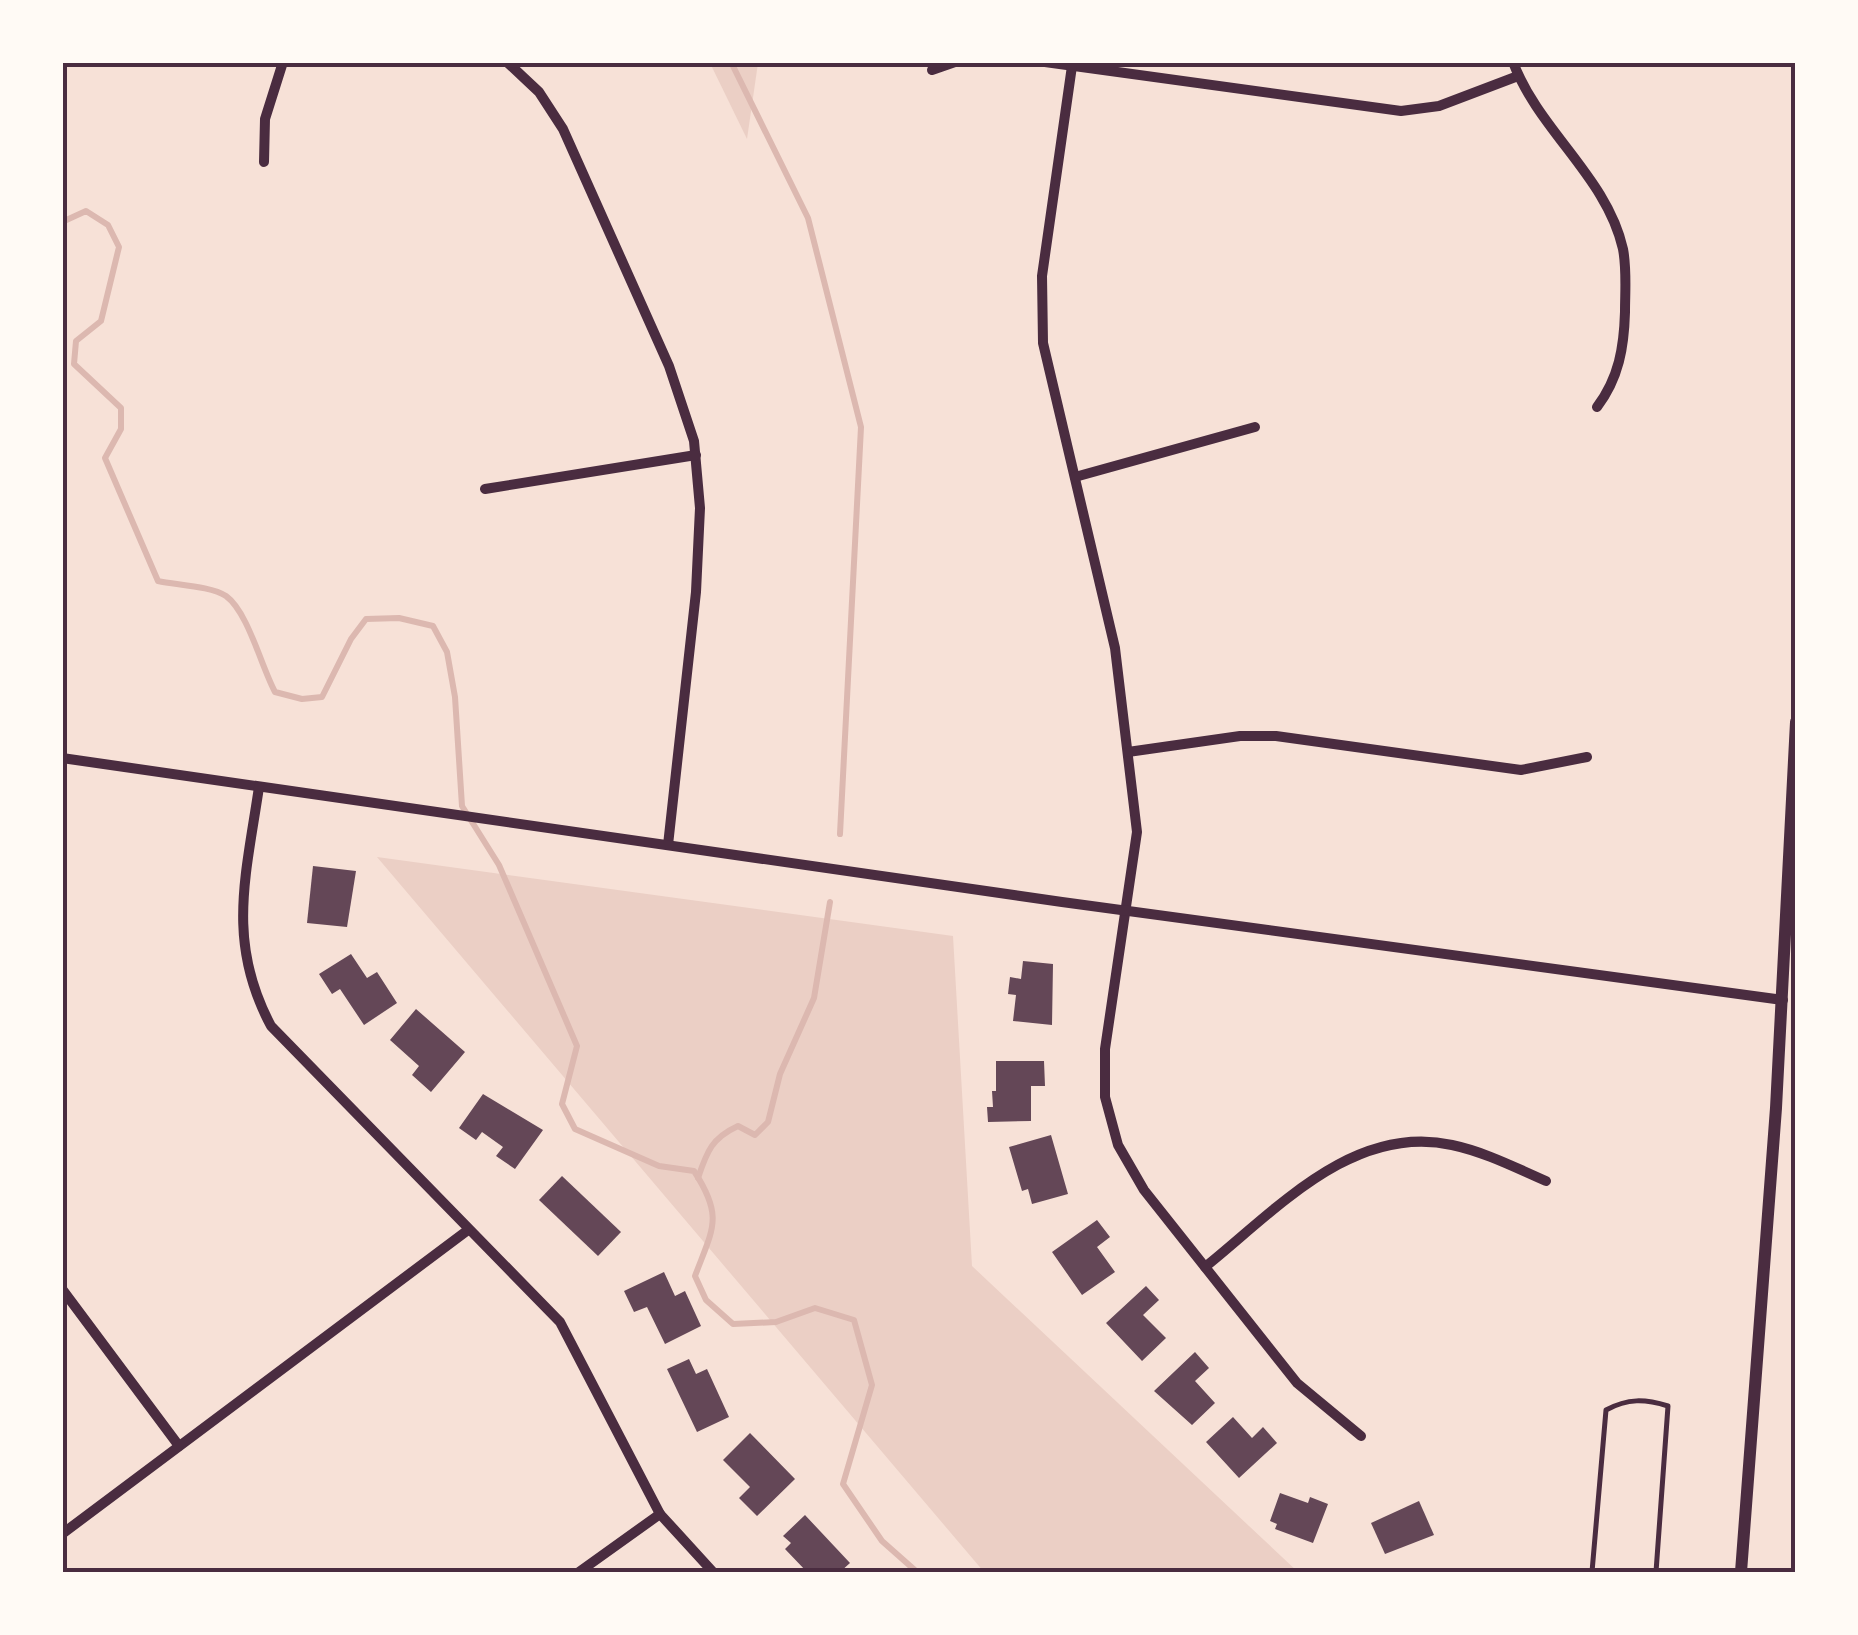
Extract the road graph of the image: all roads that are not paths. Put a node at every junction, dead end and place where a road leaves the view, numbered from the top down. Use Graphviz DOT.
graph roads {
  1 [pos="283,62"];
  2 [pos="506,62"];
  3 [pos="954,62"];
  4 [pos="1045,62"];
  5 [pos="1514,62"];
  6 [pos="1072,66"];
  7 [pos="932,70"];
  8 [pos="1518,76"];
  9 [pos="264,162"];
  10 [pos="1596,406"];
  11 [pos="1255,427"];
  12 [pos="696,455"];
  13 [pos="1075,476"];
  14 [pos="485,489"];
  15 [pos="1796,722"];
  16 [pos="1128,752"];
  17 [pos="62,758"];
  18 [pos="1587,758"];
  19 [pos="259,787"];
  20 [pos="668,846"];
  21 [pos="1129,911"];
  22 [pos="1783,1000"];
  23 [pos="1546,1181"];
  24 [pos="468,1230"];
  25 [pos="1205,1268"];
  26 [pos="62,1290"];
  27 [pos="1361,1436"];
  28 [pos="179,1446"];
  29 [pos="660,1514"];
  30 [pos="62,1534"];
  31 [pos="579,1572"];
  32 [pos="713,1572"];
  33 [pos="1592,1572"];
  34 [pos="1656,1572"];
  35 [pos="1741,1572"];
  1 -- 9 [label="street"];
  2 -- 12 [label="street"];
  3 -- 7 [label="street"];
  4 -- 6 [label="street"];
  5 -- 8 [label="street"];
  6 -- 8 [label="street"];
  6 -- 13 [label="street"];
  8 -- 10 [label="street"];
  11 -- 13 [label="street"];
  12 -- 14 [label="street"];
  12 -- 20 [label="street"];
  13 -- 16 [label="street"];
  15 -- 22 [label="street"];
  16 -- 18 [label="street"];
  16 -- 21 [label="street"];
  17 -- 19 [label="street"];
  19 -- 20 [label="street"];
  19 -- 24 [label="street"];
  20 -- 21 [label="street"];
  21 -- 22 [label="street"];
  21 -- 25 [label="street"];
  22 -- 35 [label="street"];
  23 -- 25 [label="street"];
  24 -- 28 [label="street"];
  24 -- 29 [label="street"];
  25 -- 27 [label="street"];
  26 -- 28 [label="street"];
  28 -- 30 [label="street"];
  29 -- 31 [label="street"];
  29 -- 32 [label="street"];
  33 -- 34 [label="lane"];
}
